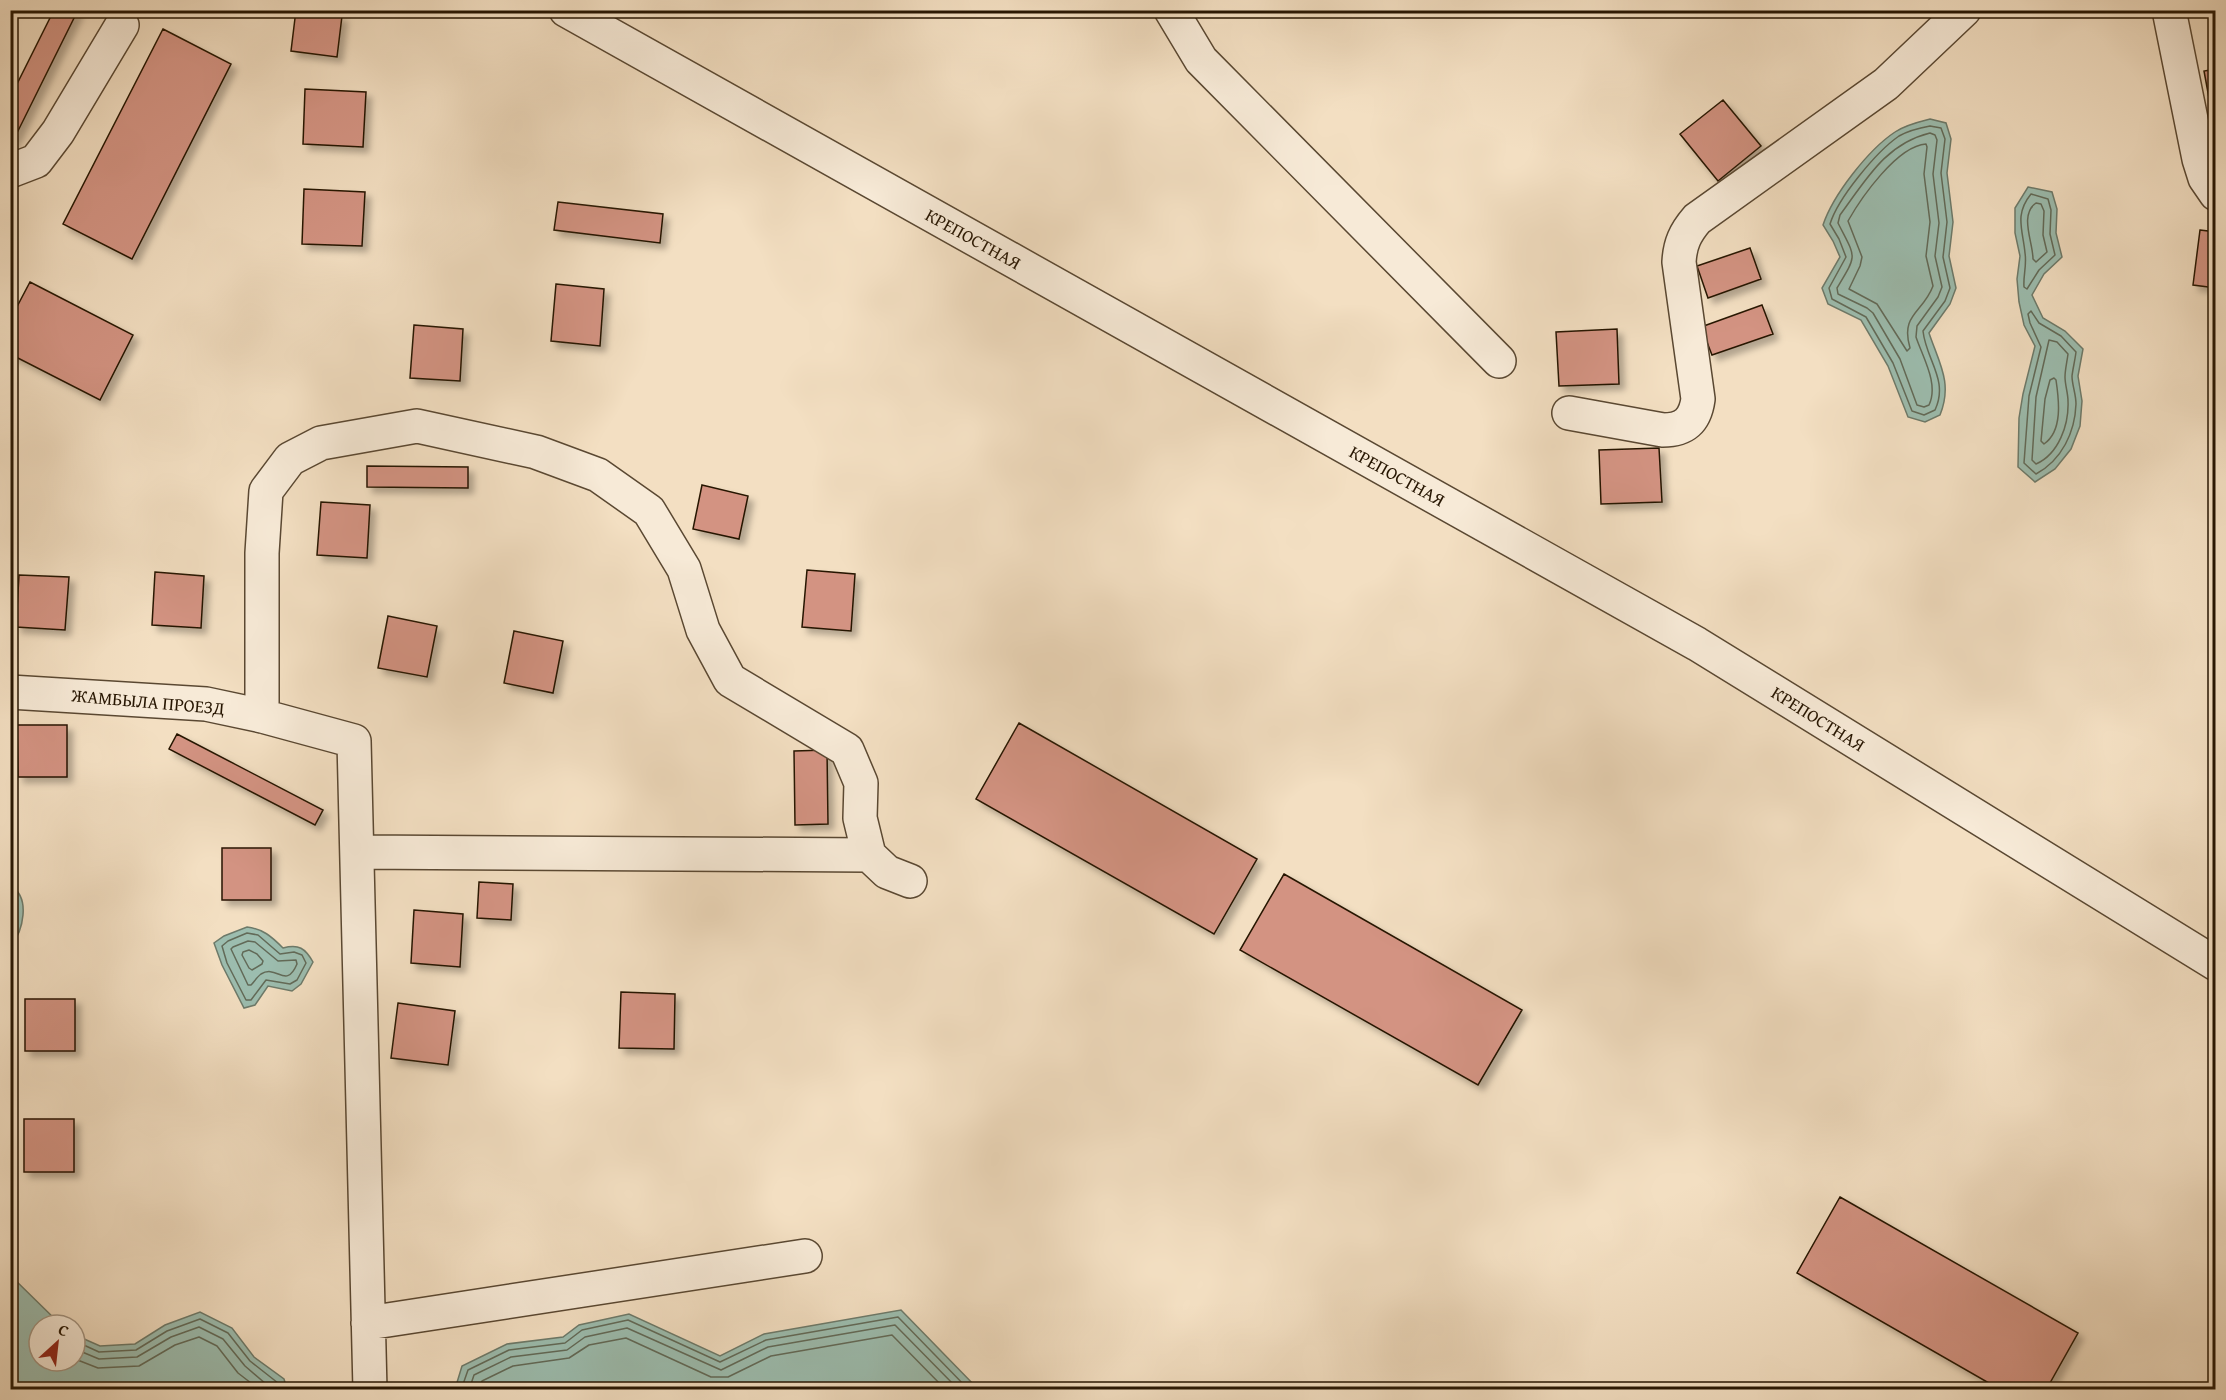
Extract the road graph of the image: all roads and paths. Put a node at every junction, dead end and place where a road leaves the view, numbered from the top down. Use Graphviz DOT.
graph roads {
  1 [pos="566,10"];
  2 [pos="1171,10"];
  3 [pos="1964,10"];
  4 [pos="2169,10"];
  5 [pos="122,25"];
  6 [pos="10,171"];
  7 [pos="2216,194"];
  8 [pos="1499,361"];
  9 [pos="1569,413"];
  10 [pos="10,692"];
  11 [pos="262,716"];
  12 [pos="357,852"];
  13 [pos="869,855"];
  14 [pos="910,880"];
  15 [pos="2216,964"];
  16 [pos="804,1256"];
  17 [pos="368,1323"];
  18 [pos="370,1389"];
  1 -- 15 [label="street, КРЕПОСТНАЯ"];
  2 -- 8 [label="street"];
  3 -- 9 [label="street"];
  4 -- 7 [label="street"];
  5 -- 6 [label="street"];
  10 -- 11 [label="street, ЖАМБЫЛА ПРОЕЗД"];
  11 -- 12 [label="street, ЖАМБЫЛА ПРОЕЗД"];
  11 -- 13 [label="street"];
  12 -- 13 [label="street"];
  12 -- 17 [label="street"];
  13 -- 14 [label="street"];
  16 -- 17 [label="street"];
  17 -- 18 [label="street"];
}
